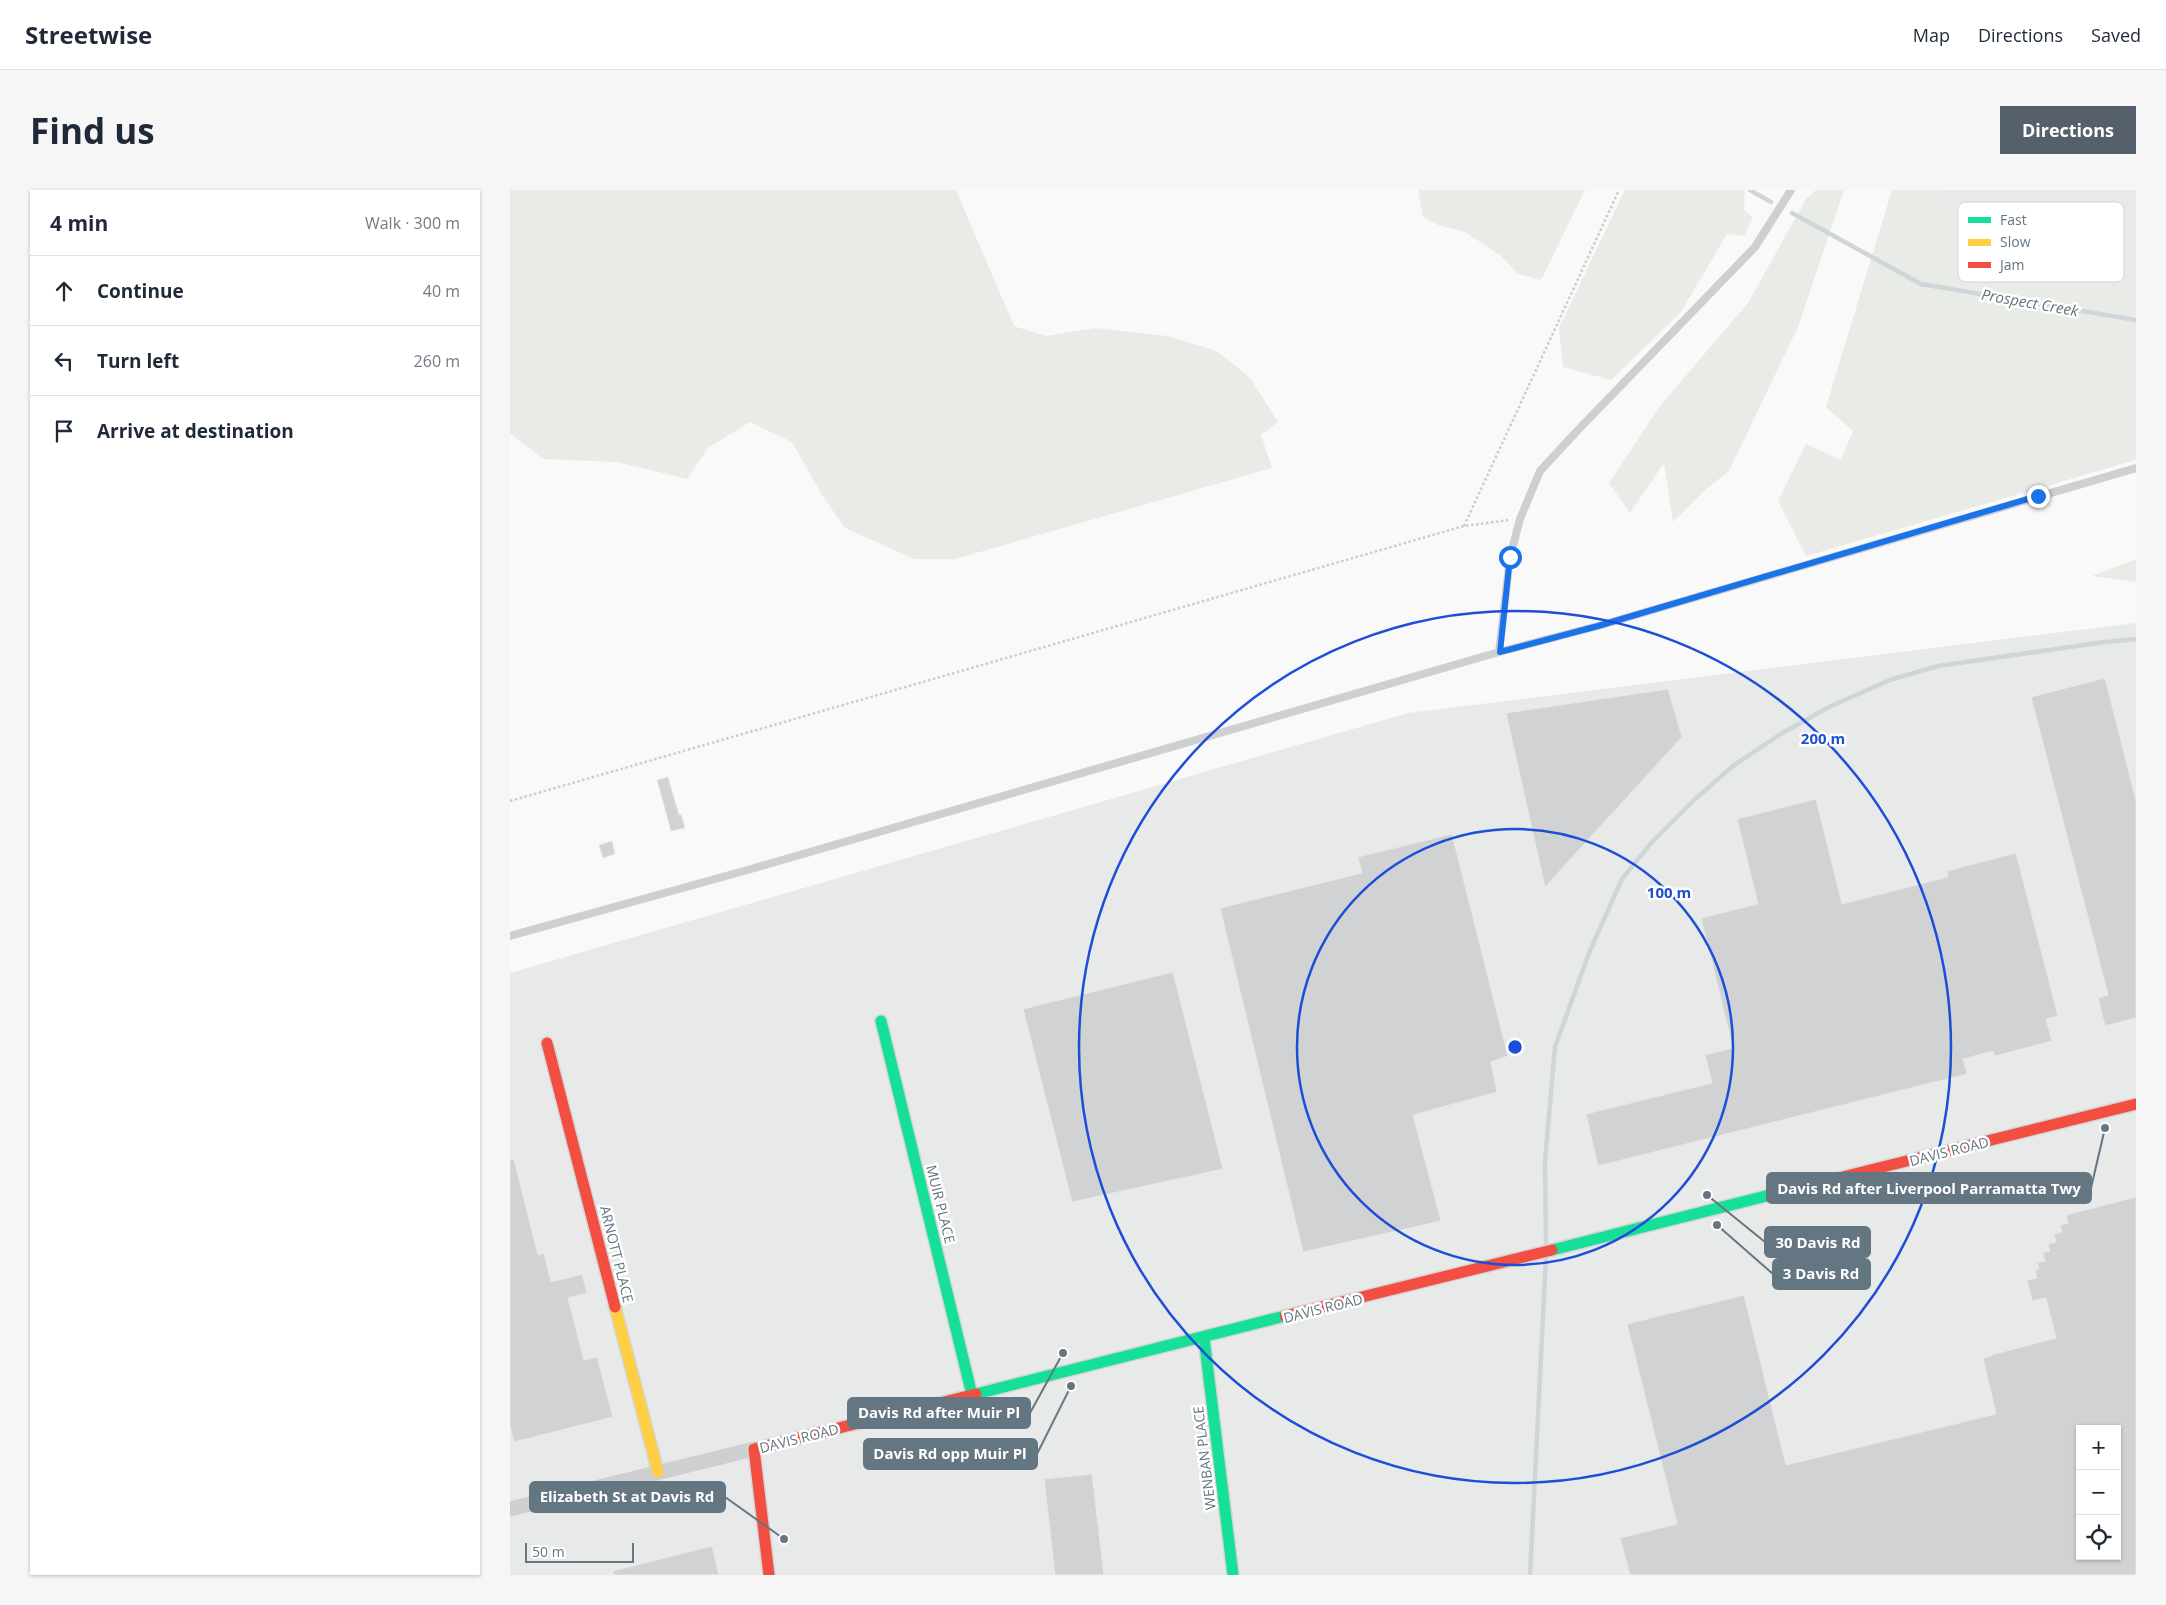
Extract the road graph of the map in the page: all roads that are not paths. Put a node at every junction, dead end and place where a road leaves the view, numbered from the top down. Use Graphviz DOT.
graph roads {
  1 [pos="1791,190"];
  2 [pos="2136,468"];
  3 [pos="1500,652"];
  4 [pos="510,936"];
  5 [pos="881,1021"];
  6 [pos="547,1043"];
  7 [pos="2136,1104"];
  8 [pos="1204,1338"];
  9 [pos="972,1395"];
  10 [pos="754,1449"];
  11 [pos="658,1472"];
  12 [pos="510,1509"];
  13 [pos="769,1575"];
  14 [pos="1232,1575"];
  1 -- 3 [label="lane"];
  2 -- 3 [label="lane"];
  3 -- 4 [label="lane"];
  5 -- 9 [label="street, MUIR PLACE"];
  6 -- 11 [label="street, ARNOTT PLACE"];
  7 -- 8 [label="street, DAVIS ROAD"];
  8 -- 9 [label="street, DAVIS ROAD"];
  8 -- 14 [label="street, WENBAN PLACE"];
  9 -- 10 [label="street, DAVIS ROAD"];
  10 -- 11 [label="street, DAVIS ROAD"];
  10 -- 13 [label="street"];
  11 -- 12 [label="street, DAVIS ROAD"];
}
